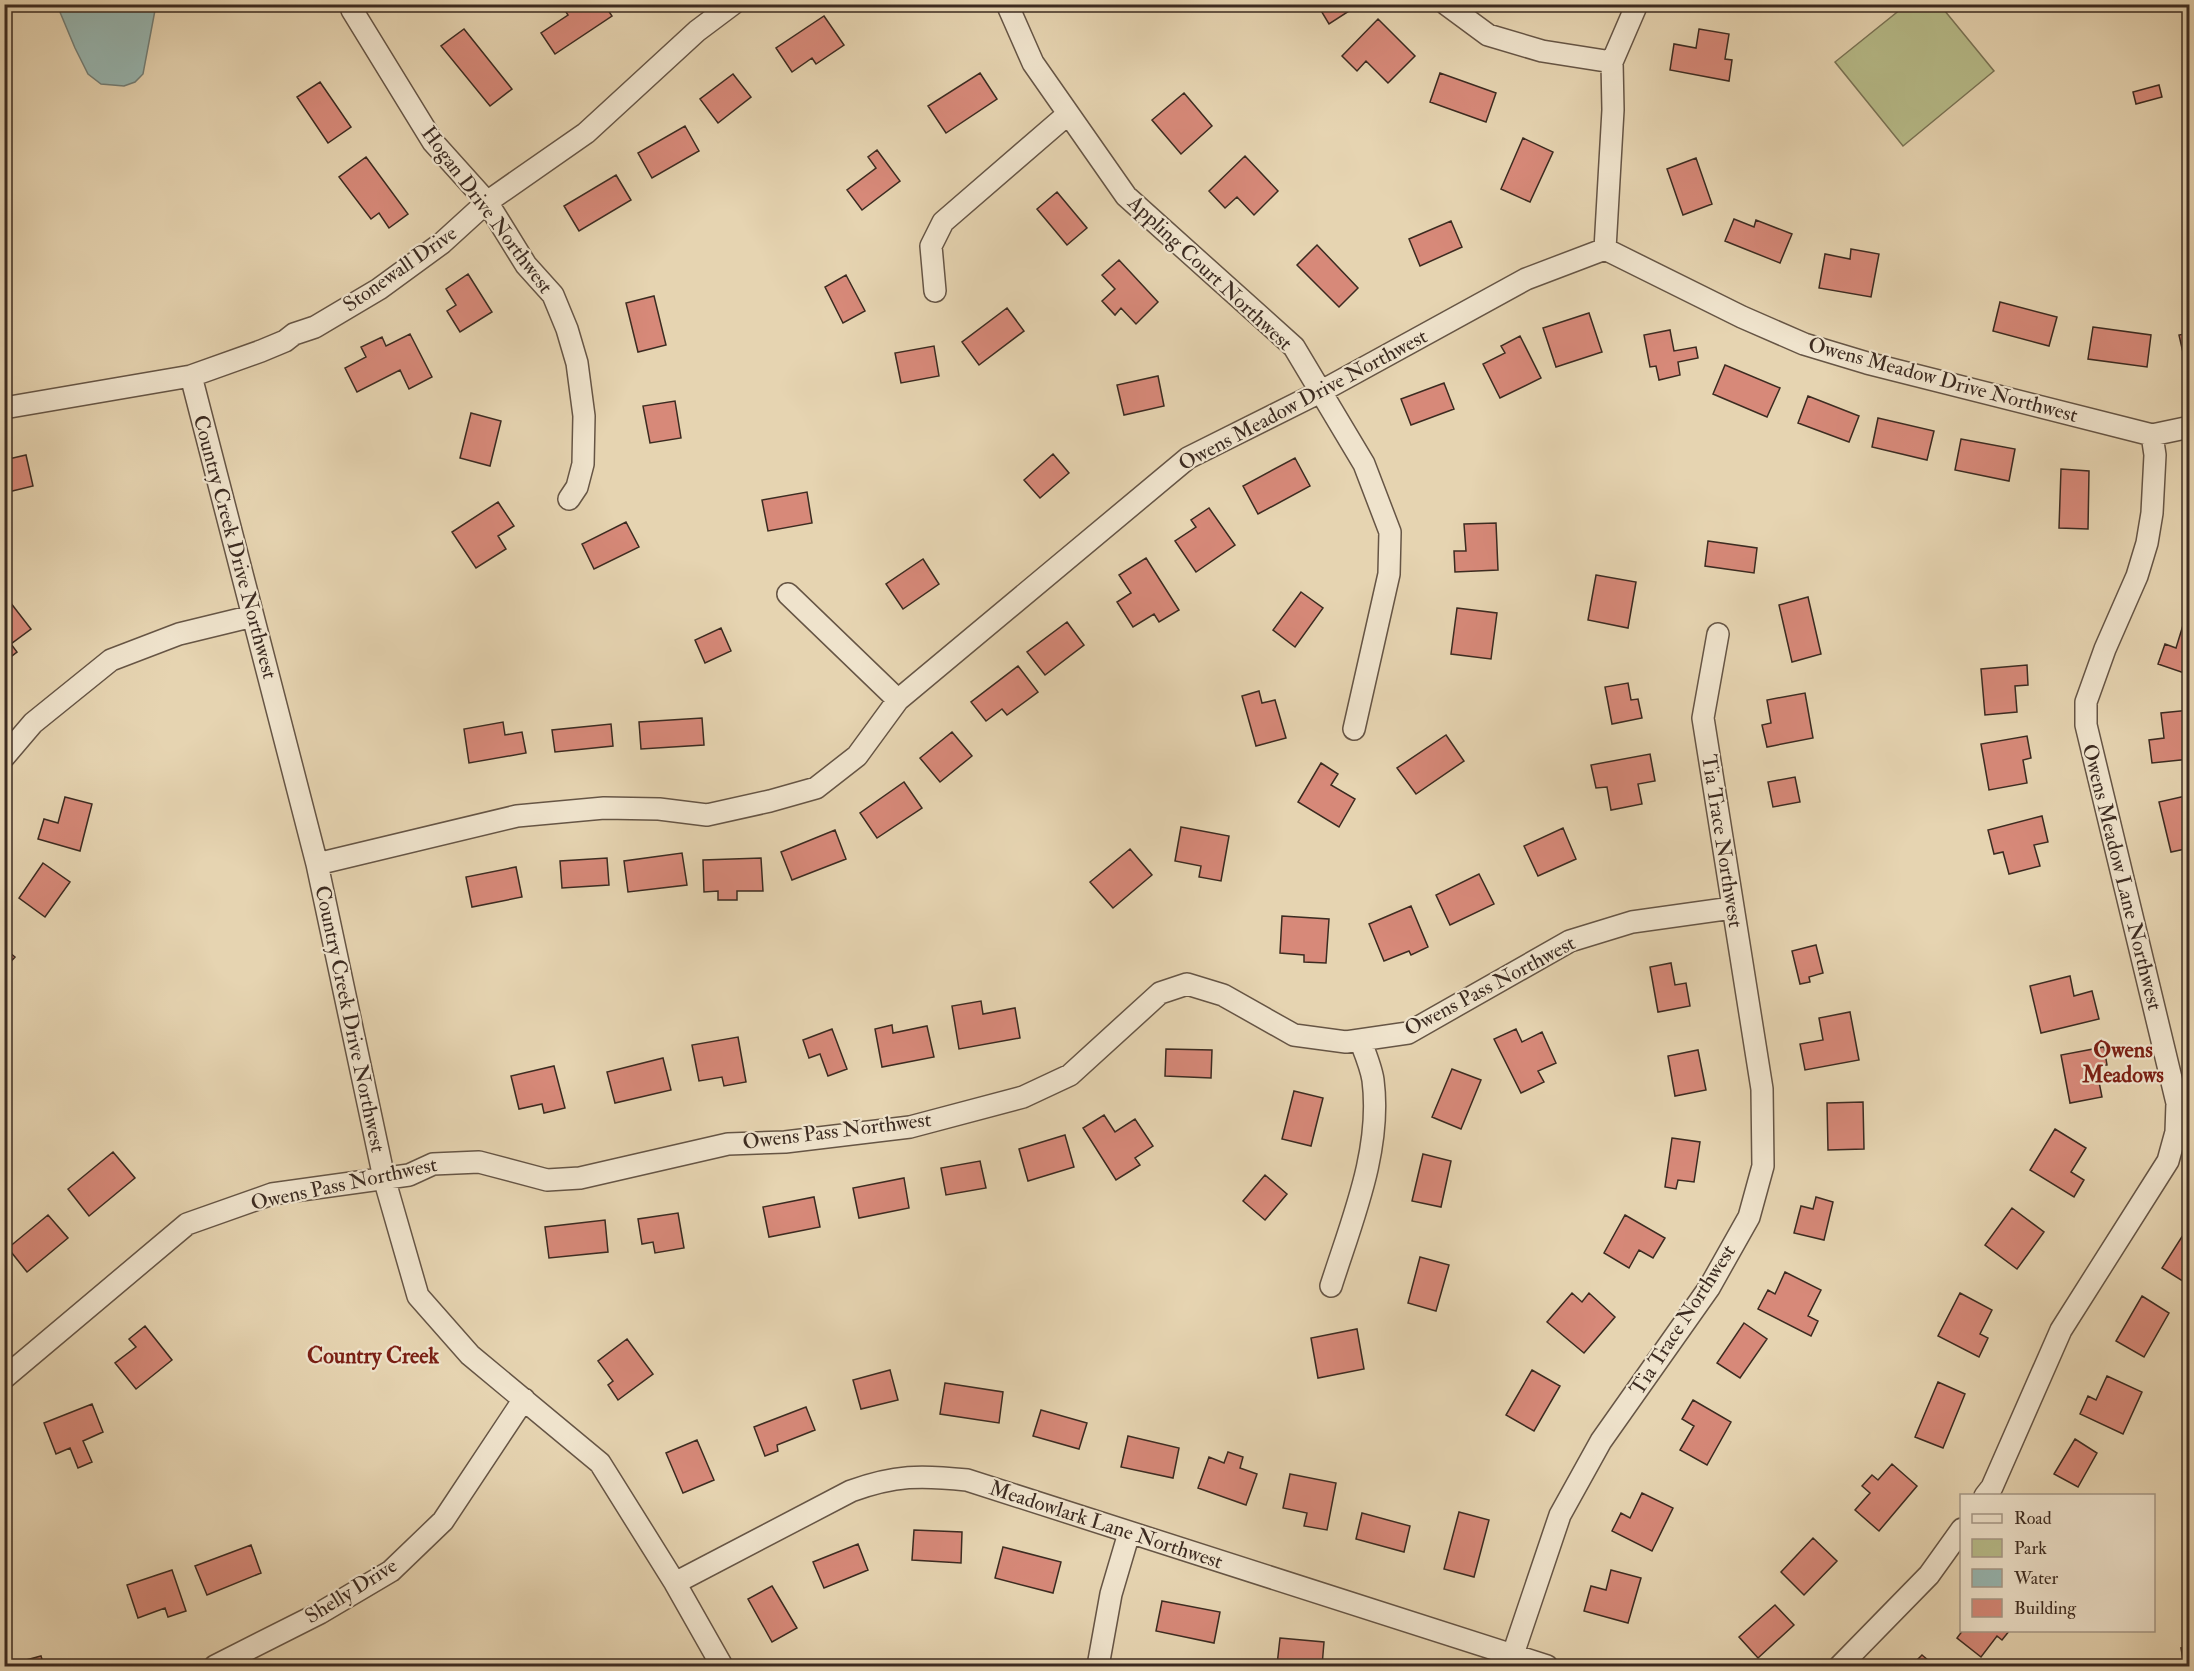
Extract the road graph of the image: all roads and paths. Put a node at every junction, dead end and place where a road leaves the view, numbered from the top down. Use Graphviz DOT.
graph roads {
  1 [pos="351,4"];
  2 [pos="733,4"];
  3 [pos="1007,4"];
  4 [pos="1446,4"];
  5 [pos="1637,4"];
  6 [pos="1612,62"];
  7 [pos="1068,114"];
  8 [pos="487,202"];
  9 [pos="1605,249"];
  10 [pos="935,291"];
  11 [pos="191,376"];
  12 [pos="1320,392"];
  13 [pos="4,408"];
  14 [pos="2190,428"];
  15 [pos="2152,435"];
  16 [pos="569,499"];
  17 [pos="788,594"];
  18 [pos="254,616"];
  19 [pos="1718,634"];
  20 [pos="898,700"];
  21 [pos="1354,729"];
  22 [pos="4,757"];
  23 [pos="317,864"];
  24 [pos="1732,908"];
  25 [pos="1360,1040"];
  26 [pos="384,1179"];
  27 [pos="1330,1286"];
  28 [pos="4,1378"];
  29 [pos="524,1399"];
  30 [pos="1987,1494"];
  31 [pos="1960,1532"];
  32 [pos="1129,1533"];
  33 [pos="675,1583"];
  34 [pos="1510,1662"];
  35 [pos="216,1666"];
  36 [pos="722,1666"];
  37 [pos="1098,1666"];
  38 [pos="1547,1666"];
  39 [pos="1840,1666"];
  1 -- 8 [label="street, Hogan Drive Northwest"];
  2 -- 8 [label="street, Stonewall Drive"];
  3 -- 7 [label="street, Appling Court Northwest"];
  4 -- 6 [label="street"];
  5 -- 6 [label="street"];
  6 -- 9 [label="street"];
  7 -- 10 [label="street"];
  7 -- 12 [label="street, Appling Court Northwest"];
  8 -- 11 [label="street, Stonewall Drive"];
  8 -- 16 [label="street, Hogan Drive Northwest"];
  9 -- 12 [label="street, Owens Meadow Drive Northwest"];
  9 -- 15 [label="street, Owens Meadow Drive Northwest"];
  11 -- 13 [label="street, Stonewall Drive"];
  11 -- 18 [label="street, Country Creek Drive Northwest"];
  12 -- 20 [label="street, Owens Meadow Drive Northwest"];
  12 -- 21 [label="street, Appling Court Northwest"];
  14 -- 15 [label="street, Owens Meadow Drive Northwest"];
  15 -- 30 [label="street, Owens Meadow Lane Northwest"];
  17 -- 20 [label="street"];
  18 -- 22 [label="street"];
  18 -- 23 [label="street, Country Creek Drive Northwest"];
  19 -- 24 [label="street, Tia Trace Northwest"];
  20 -- 23 [label="street, Owens Meadow Drive Northwest"];
  23 -- 26 [label="street, Country Creek Drive Northwest"];
  24 -- 25 [label="street, Owens Pass Northwest"];
  24 -- 34 [label="street, Tia Trace Northwest"];
  25 -- 26 [label="street, Owens Pass Northwest"];
  25 -- 27 [label="street"];
  26 -- 28 [label="street, Owens Pass Northwest"];
  26 -- 29 [label="street, Country Creek Drive Northwest"];
  29 -- 33 [label="street, Country Creek Drive Northwest"];
  29 -- 35 [label="street, Shelly Drive"];
  31 -- 39 [label="street"];
  32 -- 33 [label="street, Meadowlark Lane Northwest"];
  32 -- 34 [label="street, Meadowlark Lane Northwest"];
  32 -- 37 [label="street"];
  33 -- 36 [label="street, Country Creek Drive Northwest"];
  34 -- 38 [label="street, Meadowlark Lane Northwest"];
}
